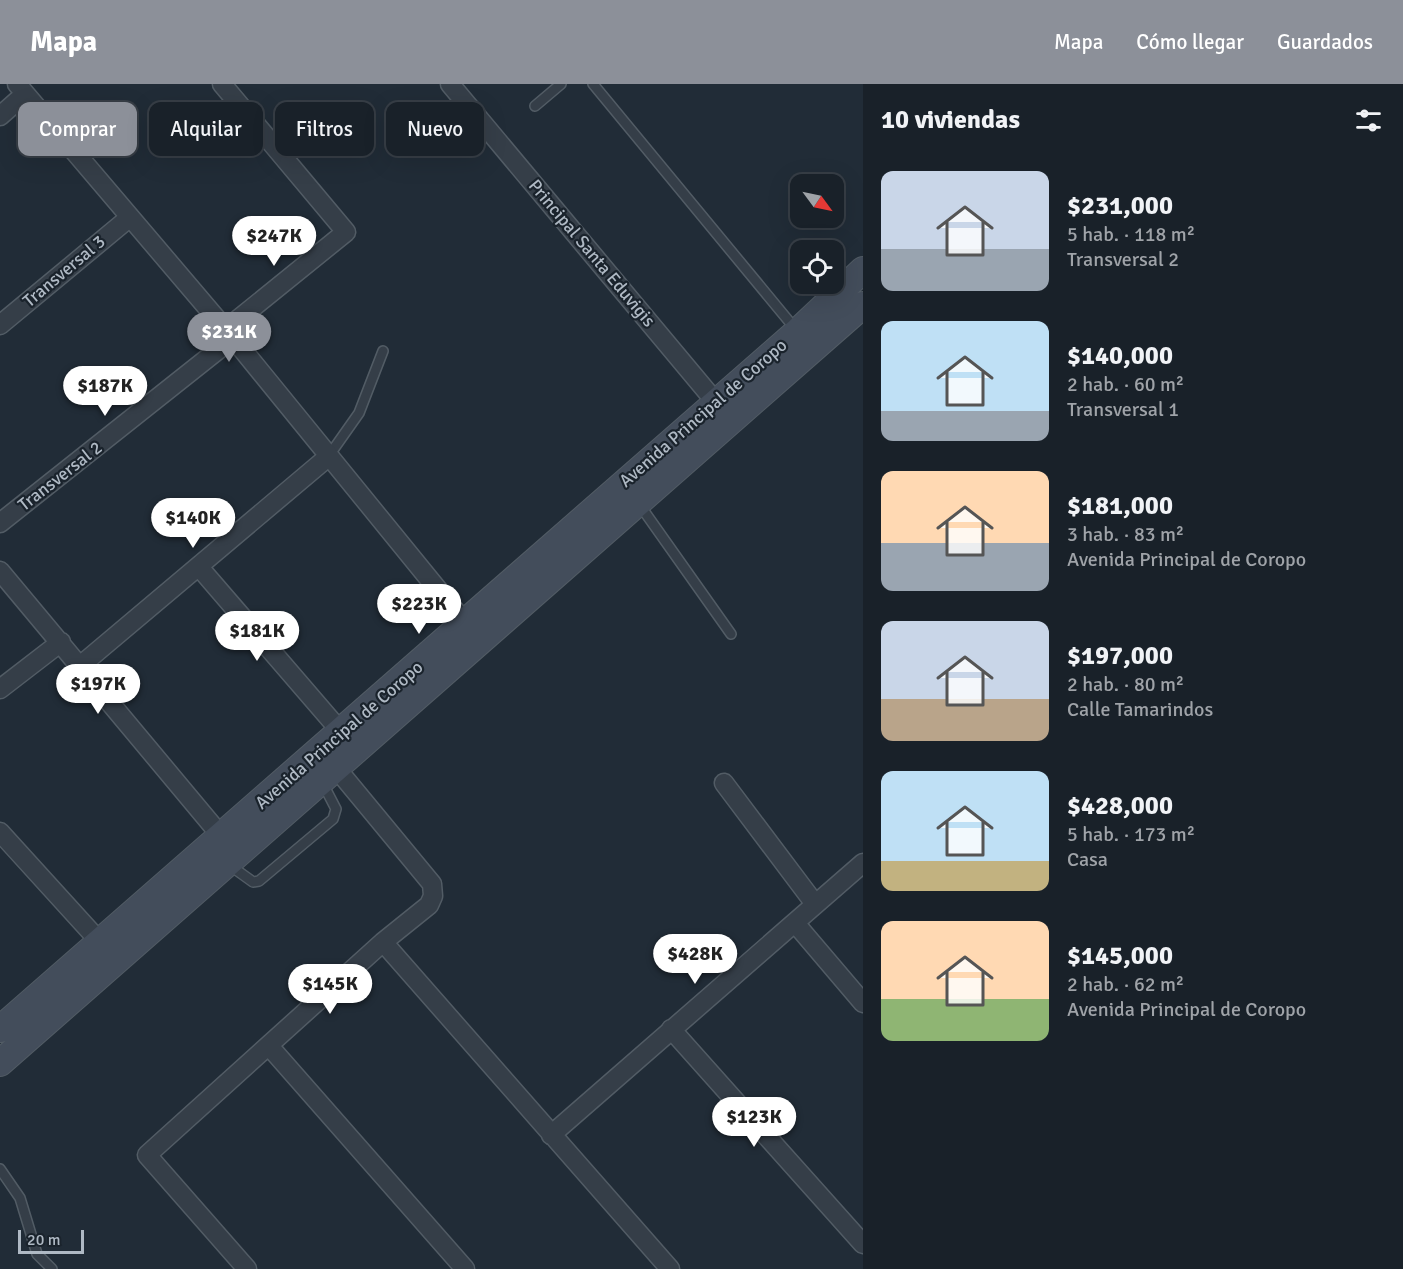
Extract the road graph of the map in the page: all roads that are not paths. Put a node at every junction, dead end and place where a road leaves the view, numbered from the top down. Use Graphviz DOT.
graph roads {
  1 [pos="222,84"];
  2 [pos="450,84"];
  3 [pos="561,84"];
  4 [pos="593,84"];
  5 [pos="21,89"];
  6 [pos="535,106"];
  7 [pos="0,116"];
  8 [pos="129,218"];
  9 [pos="863,270"];
  10 [pos="863,305"];
  11 [pos="0,325"];
  12 [pos="798,331"];
  13 [pos="229,334"];
  14 [pos="383,351"];
  15 [pos="814,351"];
  16 [pos="716,402"];
  17 [pos="733,422"];
  18 [pos="328,457"];
  19 [pos="639,504"];
  20 [pos="0,523"];
  21 [pos="200,567"];
  22 [pos="0,571"];
  23 [pos="465,623"];
  24 [pos="731,634"];
  25 [pos="61,642"];
  26 [pos="80,666"];
  27 [pos="0,689"];
  28 [pos="342,733"];
  29 [pos="330,775"];
  30 [pos="724,783"];
  31 [pos="0,832"];
  32 [pos="222,837"];
  33 [pos="863,863"];
  34 [pos="228,864"];
  35 [pos="815,904"];
  36 [pos="795,923"];
  37 [pos="100,942"];
  38 [pos="382,942"];
  39 [pos="863,1003"];
  40 [pos="0,1029"];
  41 [pos="671,1029"];
  42 [pos="269,1046"];
  43 [pos="0,1063"];
  44 [pos="551,1135"];
  45 [pos="0,1169"];
  46 [pos="863,1244"];
  47 [pos="52,1269"];
  48 [pos="247,1269"];
  49 [pos="465,1269"];
  50 [pos="670,1269"];
  1 -- 13 [label="street, Transversal 2"];
  2 -- 16 [label="street, Principal Santa Eduvigis"];
  3 -- 6 [label="lane"];
  4 -- 12 [label="lane"];
  5 -- 7 [label="street"];
  5 -- 8 [label="street"];
  8 -- 11 [label="street, Transversal 3"];
  8 -- 13 [label="street"];
  9 -- 12 [label="main road, Avenida Principal de Coropo"];
  10 -- 15 [label="main road, Avenida Principal de Coropo"];
  12 -- 15 [label="lane"];
  12 -- 16 [label="main road, Avenida Principal de Coropo"];
  13 -- 18 [label="street"];
  13 -- 20 [label="street, Transversal 2"];
  14 -- 18 [label="lane"];
  15 -- 17 [label="main road, Avenida Principal de Coropo"];
  16 -- 17 [label="street, Principal Santa Eduvigis"];
  16 -- 23 [label="main road, Avenida Principal de Coropo"];
  17 -- 19 [label="main road, Avenida Principal de Coropo"];
  18 -- 21 [label="street"];
  18 -- 23 [label="street"];
  19 -- 24 [label="lane"];
  19 -- 29 [label="main road, Avenida Principal de Coropo"];
  21 -- 26 [label="street"];
  21 -- 28 [label="street"];
  22 -- 25 [label="street"];
  23 -- 28 [label="main road, Avenida Principal de Coropo"];
  25 -- 26 [label="street"];
  25 -- 27 [label="street"];
  26 -- 32 [label="street"];
  28 -- 32 [label="main road, Avenida Principal de Coropo"];
  29 -- 34 [label="main road, Avenida Principal de Coropo"];
  29 -- 34 [label="lane"];
  29 -- 38 [label="street"];
  30 -- 35 [label="street"];
  31 -- 37 [label="street"];
  32 -- 37 [label="main road, Avenida Principal de Coropo"];
  33 -- 35 [label="street"];
  34 -- 43 [label="main road, Avenida Principal de Coropo"];
  35 -- 36 [label="street"];
  36 -- 39 [label="street"];
  36 -- 41 [label="street"];
  37 -- 40 [label="main road, Avenida Principal de Coropo"];
  38 -- 42 [label="street"];
  38 -- 44 [label="street"];
  41 -- 44 [label="street"];
  41 -- 46 [label="street"];
  42 -- 48 [label="street"];
  42 -- 49 [label="street"];
  44 -- 50 [label="street"];
  45 -- 47 [label="lane"];
}
